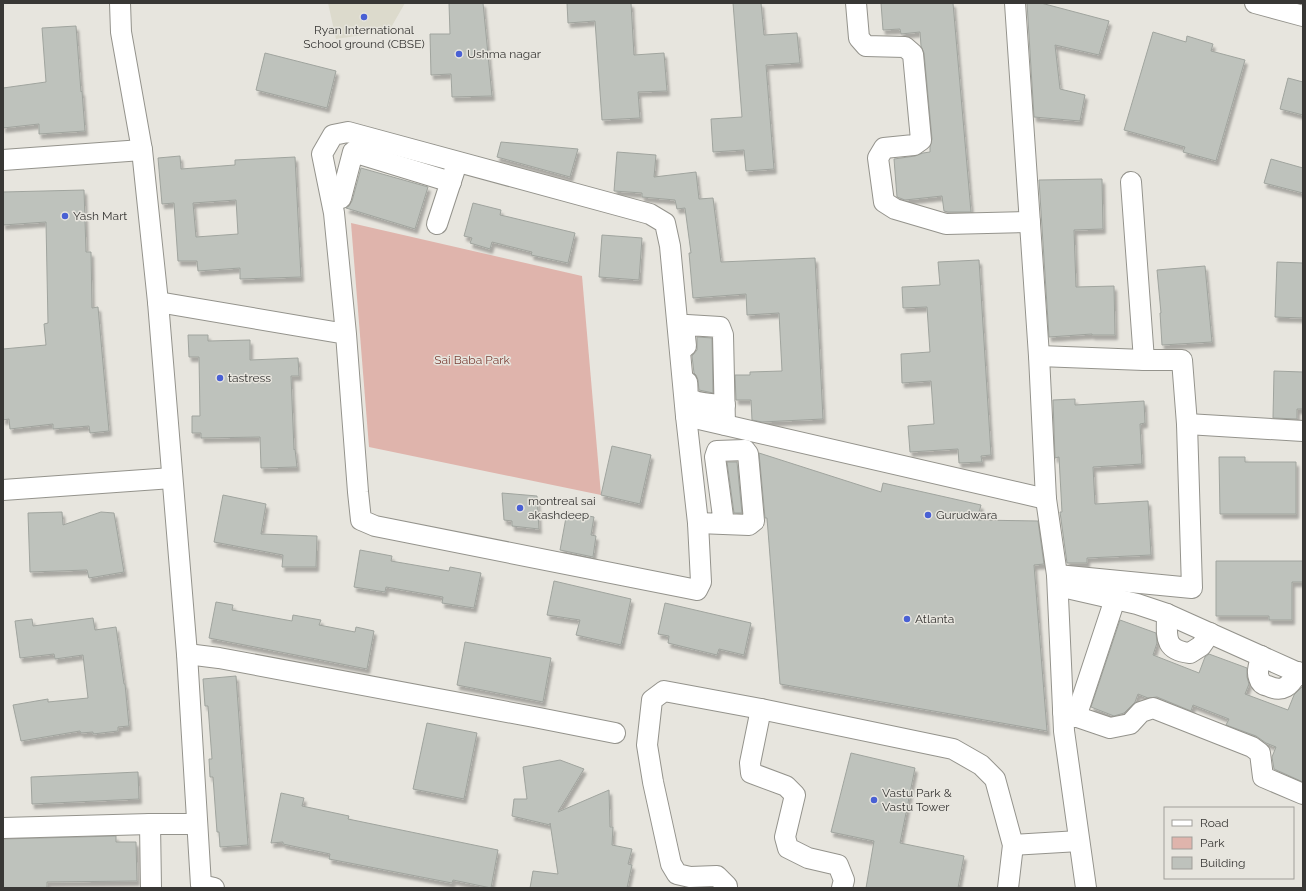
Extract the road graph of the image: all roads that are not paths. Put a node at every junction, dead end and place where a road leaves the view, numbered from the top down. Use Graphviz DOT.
graph roads {
  1 [pos="120,3"];
  2 [pos="856,3"];
  3 [pos="1015,3"];
  4 [pos="1255,3"];
  5 [pos="1303,16"];
  6 [pos="356,144"];
  7 [pos="142,150"];
  8 [pos="3,160"];
  9 [pos="458,162"];
  10 [pos="451,182"];
  11 [pos="1131,182"];
  12 [pos="341,198"];
  13 [pos="1030,222"];
  14 [pos="437,224"];
  15 [pos="158,302"];
  16 [pos="346,334"];
  17 [pos="1039,356"];
  18 [pos="1144,360"];
  19 [pos="683,363"];
  20 [pos="725,405"];
  21 [pos="686,416"];
  22 [pos="720,424"];
  23 [pos="1187,424"];
  24 [pos="1303,431"];
  25 [pos="716,458"];
  26 [pos="691,465"];
  27 [pos="172,478"];
  28 [pos="3,490"];
  29 [pos="1046,498"];
  30 [pos="698,523"];
  31 [pos="724,524"];
  32 [pos="1058,580"];
  33 [pos="1115,599"];
  34 [pos="1167,614"];
  35 [pos="1210,633"];
  36 [pos="187,654"];
  37 [pos="1300,674"];
  38 [pos="761,709"];
  39 [pos="1070,715"];
  40 [pos="615,733"];
  41 [pos="1303,794"];
  42 [pos="150,824"];
  43 [pos="197,824"];
  44 [pos="3,828"];
  45 [pos="1079,841"];
  46 [pos="1013,845"];
  47 [pos="151,888"];
  48 [pos="214,888"];
  49 [pos="727,888"];
  50 [pos="842,888"];
  51 [pos="1008,888"];
  52 [pos="1086,888"];
  1 -- 7 [label="street"];
  2 -- 13 [label="street"];
  3 -- 13 [label="street"];
  4 -- 5 [label="street"];
  6 -- 9 [label="street"];
  6 -- 10 [label="street"];
  6 -- 12 [label="street"];
  6 -- 16 [label="street"];
  7 -- 8 [label="street"];
  7 -- 15 [label="street"];
  9 -- 10 [label="street"];
  9 -- 19 [label="street"];
  10 -- 14 [label="street"];
  11 -- 18 [label="street"];
  13 -- 17 [label="street"];
  15 -- 16 [label="street"];
  15 -- 27 [label="street"];
  16 -- 30 [label="street"];
  17 -- 18 [label="street"];
  17 -- 29 [label="street"];
  18 -- 23 [label="street"];
  19 -- 20 [label="street"];
  19 -- 20 [label="street"];
  19 -- 21 [label="street"];
  20 -- 22 [label="street"];
  21 -- 22 [label="street"];
  21 -- 26 [label="street"];
  22 -- 25 [label="street"];
  22 -- 29 [label="street"];
  23 -- 24 [label="street"];
  23 -- 32 [label="street"];
  25 -- 26 [label="street"];
  25 -- 31 [label="street"];
  25 -- 31 [label="street"];
  26 -- 30 [label="street"];
  27 -- 28 [label="street"];
  27 -- 36 [label="street"];
  29 -- 32 [label="street"];
  30 -- 31 [label="street"];
  32 -- 33 [label="street"];
  32 -- 39 [label="street"];
  33 -- 34 [label="street"];
  33 -- 39 [label="street"];
  34 -- 35 [label="street"];
  34 -- 35 [label="street"];
  35 -- 37 [label="street"];
  36 -- 40 [label="street"];
  36 -- 43 [label="street"];
  38 -- 46 [label="street"];
  38 -- 49 [label="street"];
  38 -- 50 [label="street"];
  39 -- 41 [label="street"];
  39 -- 45 [label="street"];
  42 -- 43 [label="street"];
  42 -- 44 [label="street"];
  42 -- 47 [label="street"];
  43 -- 48 [label="street"];
  45 -- 46 [label="street"];
  45 -- 52 [label="street"];
  46 -- 51 [label="street"];
}
